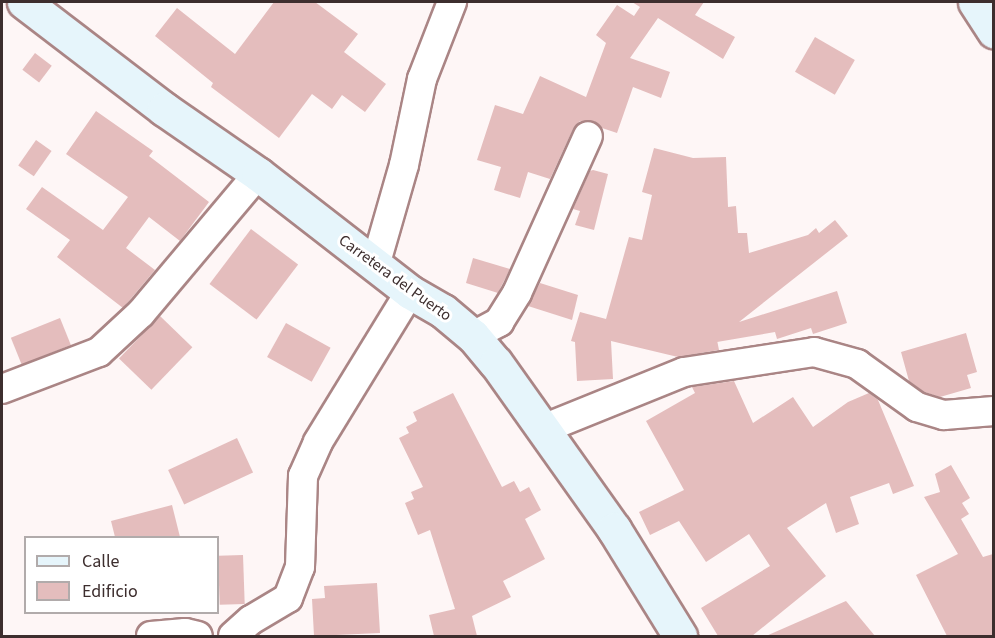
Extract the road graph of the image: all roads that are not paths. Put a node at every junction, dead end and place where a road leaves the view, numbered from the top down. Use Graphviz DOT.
graph roads {
  1 [pos="24,2"];
  2 [pos="452,2"];
  3 [pos="975,2"];
  4 [pos="993,31"];
  5 [pos="588,136"];
  6 [pos="258,174"];
  7 [pos="375,266"];
  8 [pos="410,292"];
  9 [pos="473,336"];
  10 [pos="2,389"];
  11 [pos="993,411"];
  12 [pos="543,429"];
  13 [pos="151,636"];
  14 [pos="198,636"];
  15 [pos="233,636"];
  16 [pos="680,636"];
  1 -- 6 [label="main road, Carretera del Puerto"];
  2 -- 7 [label="street"];
  3 -- 4 [label="main road"];
  5 -- 9 [label="street"];
  6 -- 7 [label="main road, Carretera del Puerto"];
  6 -- 10 [label="street"];
  7 -- 8 [label="main road, Carretera del Puerto"];
  8 -- 9 [label="main road, Carretera del Puerto"];
  8 -- 15 [label="street"];
  9 -- 12 [label="main road, Carretera del Puerto"];
  11 -- 12 [label="street"];
  12 -- 16 [label="main road, Carretera del Puerto"];
  13 -- 14 [label="street"];
}
